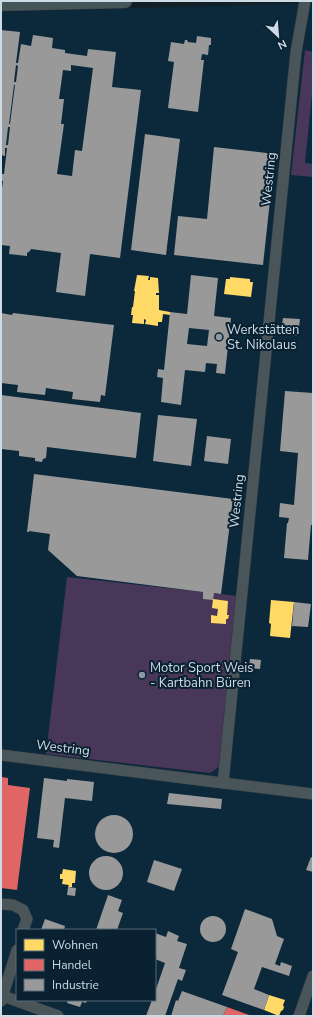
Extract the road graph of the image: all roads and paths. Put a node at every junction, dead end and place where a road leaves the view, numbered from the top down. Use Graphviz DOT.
graph roads {
  1 [pos="125,1"];
  2 [pos="305,1"];
  3 [pos="1,4"];
  4 [pos="1,755"];
  5 [pos="223,783"];
  6 [pos="313,794"];
  7 [pos="1,904"];
  8 [pos="23,929"];
  9 [pos="16,953"];
  10 [pos="313,976"];
  11 [pos="2,999"];
  12 [pos="58,1016"];
  13 [pos="299,1016"];
  1 -- 3 [label="main road"];
  2 -- 5 [label="street, Westring"];
  4 -- 5 [label="street, Westring"];
  5 -- 6 [label="street"];
  7 -- 8 [label="street"];
  9 -- 11 [label="street"];
  10 -- 13 [label="street"];
  11 -- 12 [label="street"];
}
